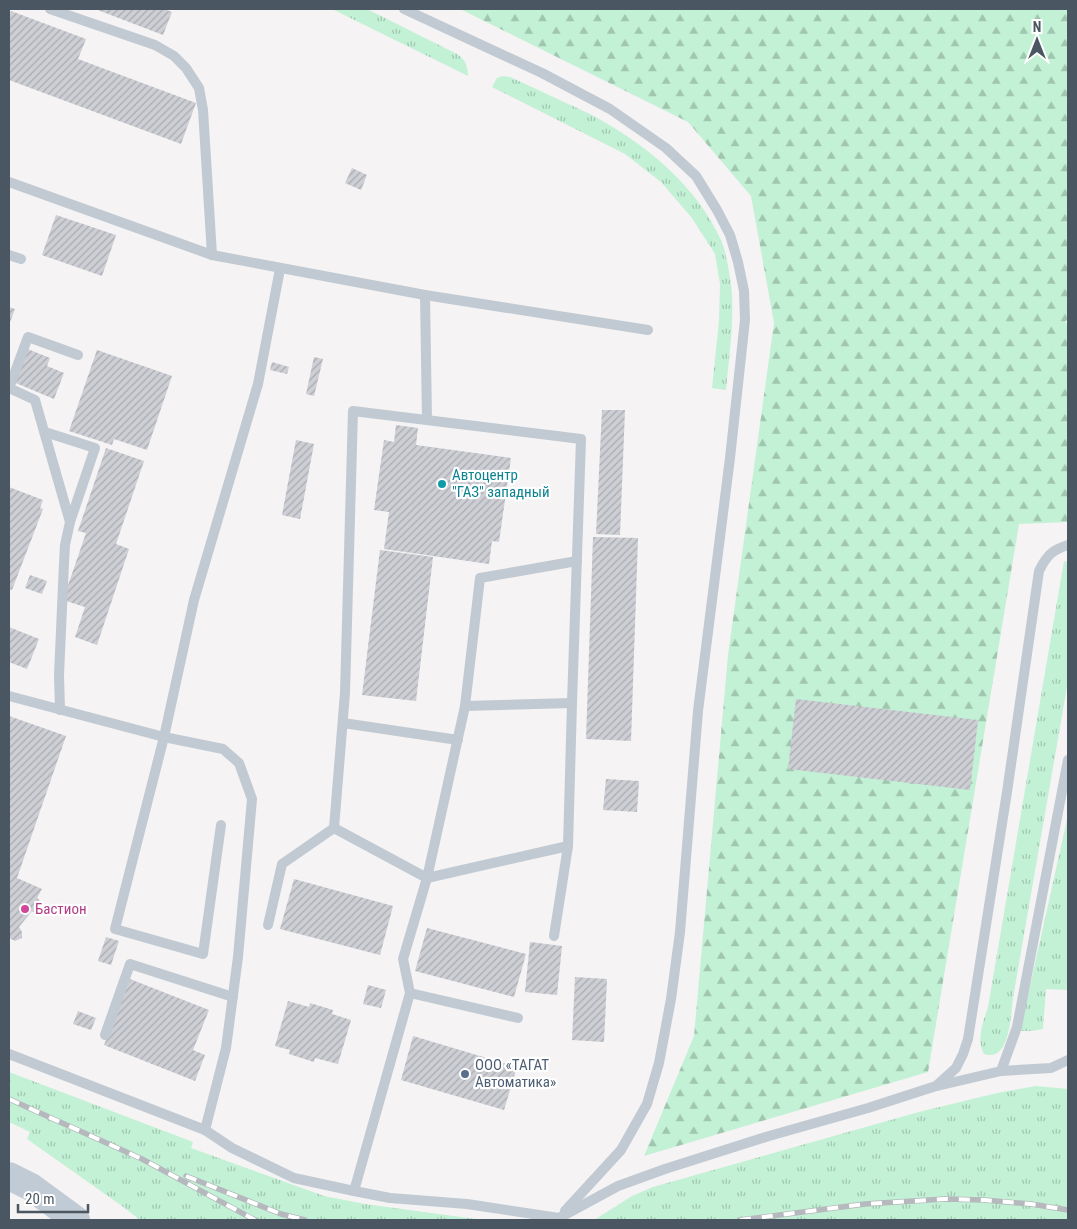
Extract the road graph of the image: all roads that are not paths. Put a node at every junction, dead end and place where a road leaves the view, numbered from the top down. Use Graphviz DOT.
graph roads {
  1 [pos="50,9"];
  2 [pos="404,9"];
  3 [pos="9,182"];
  4 [pos="9,255"];
  5 [pos="212,255"];
  6 [pos="20,259"];
  7 [pos="280,269"];
  8 [pos="425,294"];
  9 [pos="648,330"];
  10 [pos="78,355"];
  11 [pos="426,420"];
  12 [pos="44,432"];
  13 [pos="70,522"];
  14 [pos="1068,545"];
  15 [pos="577,561"];
  16 [pos="9,696"];
  17 [pos="572,703"];
  18 [pos="465,706"];
  19 [pos="60,710"];
  20 [pos="343,723"];
  21 [pos="164,737"];
  22 [pos="458,740"];
  23 [pos="1068,760"];
  24 [pos="221,825"];
  25 [pos="334,828"];
  26 [pos="568,846"];
  27 [pos="428,878"];
  28 [pos="268,925"];
  29 [pos="554,936"];
  30 [pos="410,993"];
  31 [pos="232,997"];
  32 [pos="518,1018"];
  33 [pos="105,1034"];
  34 [pos="9,1054"];
  35 [pos="1068,1060"];
  36 [pos="1001,1071"];
  37 [pos="936,1086"];
  38 [pos="205,1130"];
  39 [pos="9,1176"];
  40 [pos="354,1191"];
  41 [pos="559,1219"];
  42 [pos="76,1220"];
  1 -- 5 [label="lane"];
  2 -- 41 [label="lane"];
  3 -- 5 [label="lane"];
  4 -- 6 [label="lane"];
  5 -- 7 [label="lane"];
  7 -- 8 [label="lane"];
  7 -- 21 [label="lane"];
  8 -- 9 [label="lane"];
  8 -- 11 [label="lane"];
  10 -- 12 [label="lane"];
  11 -- 15 [label="lane"];
  11 -- 20 [label="lane"];
  12 -- 13 [label="lane"];
  12 -- 13 [label="lane"];
  13 -- 19 [label="lane"];
  14 -- 37 [label="lane"];
  15 -- 17 [label="lane"];
  15 -- 18 [label="lane"];
  16 -- 19 [label="lane"];
  17 -- 18 [label="lane"];
  17 -- 26 [label="lane"];
  18 -- 22 [label="lane"];
  19 -- 21 [label="lane"];
  20 -- 22 [label="lane"];
  20 -- 25 [label="lane"];
  21 -- 24 [label="lane"];
  21 -- 31 [label="lane"];
  22 -- 27 [label="lane"];
  23 -- 36 [label="lane"];
  25 -- 27 [label="lane"];
  25 -- 28 [label="lane"];
  26 -- 27 [label="lane"];
  26 -- 29 [label="lane"];
  27 -- 30 [label="lane"];
  30 -- 32 [label="lane"];
  30 -- 40 [label="lane"];
  31 -- 33 [label="lane"];
  31 -- 38 [label="lane"];
  34 -- 38 [label="lane"];
  35 -- 36 [label="lane"];
  36 -- 37 [label="lane"];
  37 -- 41 [label="lane"];
  38 -- 40 [label="lane"];
  39 -- 42 [label="main road"];
  40 -- 41 [label="lane"];
}
